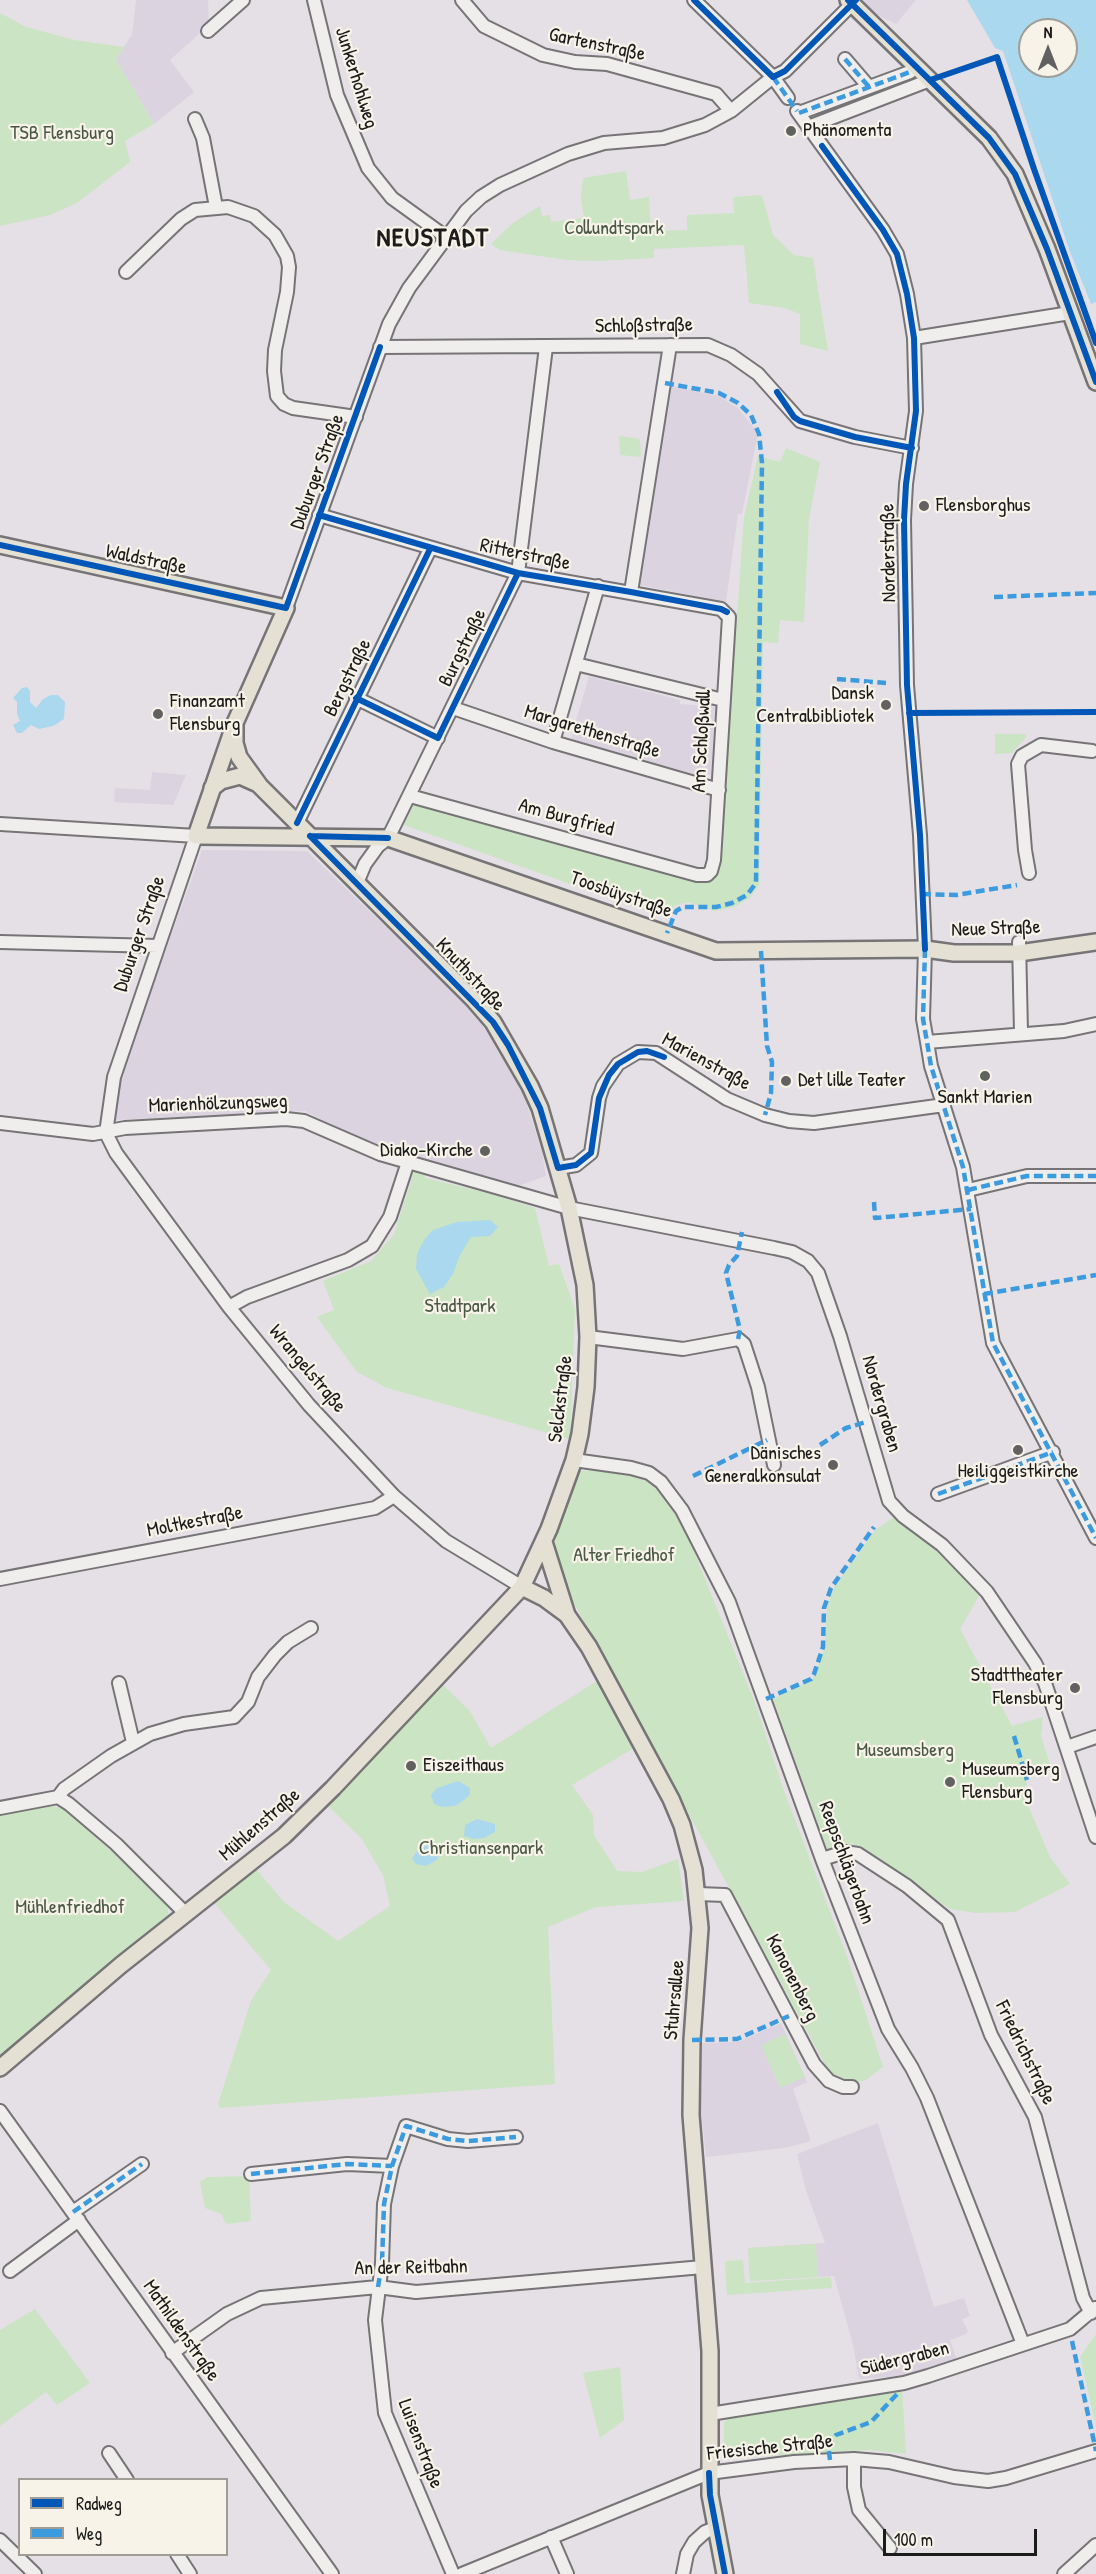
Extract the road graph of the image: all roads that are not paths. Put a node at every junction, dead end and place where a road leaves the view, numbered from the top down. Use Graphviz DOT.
graph roads {
  1 [pos="243,0"];
  2 [pos="314,0"];
  3 [pos="462,0"];
  4 [pos="694,0"];
  5 [pos="850,2"];
  6 [pos="207,31"];
  7 [pos="845,59"];
  8 [pos="910,72"];
  9 [pos="773,77"];
  10 [pos="930,80"];
  11 [pos="868,87"];
  12 [pos="788,98"];
  13 [pos="731,111"];
  14 [pos="195,119"];
  15 [pos="808,127"];
  16 [pos="216,207"];
  17 [pos="446,237"];
  18 [pos="126,272"];
  19 [pos="1070,313"];
  20 [pos="914,338"];
  21 [pos="670,345"];
  22 [pos="380,347"];
  23 [pos="546,347"];
  24 [pos="1096,382"];
  25 [pos="356,417"];
  26 [pos="912,448"];
  27 [pos="319,515"];
  28 [pos="0,544"];
  29 [pos="430,549"];
  30 [pos="518,573"];
  31 [pos="598,586"];
  32 [pos="631,591"];
  33 [pos="286,608"];
  34 [pos="727,612"];
  35 [pos="576,664"];
  36 [pos="356,698"];
  37 [pos="723,700"];
  38 [pos="453,708"];
  39 [pos="235,723"];
  40 [pos="438,738"];
  41 [pos="554,742"];
  42 [pos="1092,751"];
  43 [pos="260,786"];
  44 [pos="212,788"];
  45 [pos="719,790"];
  46 [pos="410,796"];
  47 [pos="297,823"];
  48 [pos="0,824"];
  49 [pos="196,836"];
  50 [pos="310,836"];
  51 [pos="388,838"];
  52 [pos="711,871"];
  53 [pos="1029,873"];
  54 [pos="357,883"];
  55 [pos="1096,934"];
  56 [pos="0,942"];
  57 [pos="1096,942"];
  58 [pos="158,946"];
  59 [pos="1019,947"];
  60 [pos="925,949"];
  61 [pos="1096,1024"];
  62 [pos="1021,1032"];
  63 [pos="927,1042"];
  64 [pos="944,1105"];
  65 [pos="0,1123"];
  66 [pos="106,1133"];
  67 [pos="408,1162"];
  68 [pos="558,1168"];
  69 [pos="1096,1176"];
  70 [pos="968,1190"];
  71 [pos="569,1208"];
  72 [pos="229,1307"];
  73 [pos="588,1336"];
  74 [pos="1053,1452"];
  75 [pos="574,1460"];
  76 [pos="774,1465"];
  77 [pos="938,1494"];
  78 [pos="394,1496"];
  79 [pos="1096,1538"];
  80 [pos="544,1542"];
  81 [pos="0,1579"];
  82 [pos="522,1587"];
  83 [pos="567,1615"];
  84 [pos="311,1628"];
  85 [pos="119,1683"];
  86 [pos="1096,1737"];
  87 [pos="133,1742"];
  88 [pos="1067,1747"];
  89 [pos="58,1797"];
  90 [pos="0,1808"];
  91 [pos="1096,1837"];
  92 [pos="822,1859"];
  93 [pos="698,1894"];
  94 [pos="186,1914"];
  95 [pos="0,2068"];
  96 [pos="852,2087"];
  97 [pos="0,2111"];
  98 [pos="516,2137"];
  99 [pos="142,2164"];
  100 [pos="392,2166"];
  101 [pos="251,2174"];
  102 [pos="76,2216"];
  103 [pos="702,2267"];
  104 [pos="10,2271"];
  105 [pos="378,2287"];
  106 [pos="1093,2310"];
  107 [pos="1023,2344"];
  108 [pos="172,2353"];
  109 [pos="710,2414"];
  110 [pos="1096,2451"];
  111 [pos="109,2453"];
  112 [pos="854,2460"];
  113 [pos="709,2473"];
  114 [pos="126,2478"];
  115 [pos="715,2528"];
  116 [pos="551,2538"];
  117 [pos="0,2540"];
  118 [pos="1096,2545"];
  119 [pos="890,2548"];
  120 [pos="178,2556"];
  121 [pos="35,2574"];
  122 [pos="190,2574"];
  123 [pos="332,2574"];
  124 [pos="453,2574"];
  125 [pos="462,2574"];
  126 [pos="567,2574"];
  127 [pos="683,2574"];
  128 [pos="725,2574"];
  129 [pos="1064,2574"];
  1 -- 6 [label="street"];
  2 -- 17 [label="street, Junkerhohlweg"];
  3 -- 13 [label="street, Gartenstraße"];
  4 -- 9 [label="street"];
  5 -- 9 [label="street, Duburger Straße"];
  5 -- 10 [label="main road"];
  7 -- 11 [label="street"];
  8 -- 11 [label="street"];
  9 -- 12 [label="street"];
  9 -- 13 [label="street, Duburger Straße"];
  10 -- 15 [label="street"];
  10 -- 19 [label="main road"];
  11 -- 15 [label="street, Norderstraße"];
  13 -- 17 [label="street, Duburger Straße"];
  14 -- 16 [label="street"];
  15 -- 20 [label="street, Norderstraße"];
  16 -- 18 [label="street"];
  16 -- 25 [label="street"];
  17 -- 22 [label="street, Duburger Straße"];
  19 -- 20 [label="street"];
  19 -- 24 [label="main road"];
  20 -- 26 [label="street, Norderstraße"];
  21 -- 23 [label="street, Schloßstraße"];
  21 -- 26 [label="street, Schloßstraße"];
  21 -- 32 [label="street"];
  22 -- 23 [label="street, Schloßstraße"];
  22 -- 25 [label="street, Duburger Straße"];
  23 -- 30 [label="street, Burgstraße"];
  25 -- 27 [label="street, Duburger Straße"];
  26 -- 60 [label="street, Norderstraße"];
  27 -- 29 [label="street, Ritterstraße"];
  27 -- 33 [label="street, Duburger Straße"];
  28 -- 33 [label="main road, Waldstraße"];
  29 -- 30 [label="street, Ritterstraße"];
  29 -- 36 [label="street, Bergstraße"];
  30 -- 31 [label="street, Ritterstraße"];
  30 -- 38 [label="street, Burgstraße"];
  31 -- 32 [label="street, Ritterstraße"];
  31 -- 35 [label="street"];
  32 -- 34 [label="street, Ritterstraße"];
  33 -- 39 [label="main road, Duburger Straße"];
  34 -- 37 [label="street, Am Schloßwall"];
  35 -- 37 [label="street"];
  35 -- 41 [label="street"];
  36 -- 40 [label="street"];
  36 -- 47 [label="street, Bergstraße"];
  37 -- 45 [label="street, Am Schloßwall"];
  38 -- 40 [label="street, Burgstraße"];
  38 -- 41 [label="street, Margarethenstraße"];
  39 -- 43 [label="main road, Knuthstraße"];
  39 -- 44 [label="main road, Duburger Straße"];
  40 -- 46 [label="street, Burgstraße"];
  41 -- 45 [label="street, Margarethenstraße"];
  42 -- 53 [label="street"];
  43 -- 44 [label="main road, Knuthstraße"];
  43 -- 47 [label="main road, Knuthstraße"];
  44 -- 49 [label="main road, Duburger Straße"];
  45 -- 52 [label="street, Am Schloßwall"];
  46 -- 51 [label="street, Burgstraße"];
  46 -- 52 [label="street, Am Burgfried"];
  47 -- 50 [label="main road, Knuthstraße"];
  48 -- 49 [label="street"];
  49 -- 50 [label="main road, Toosbüystraße"];
  49 -- 58 [label="street, Duburger Straße"];
  50 -- 51 [label="main road, Toosbüystraße"];
  50 -- 54 [label="main road, Knuthstraße"];
  51 -- 54 [label="street, Burgstraße"];
  51 -- 60 [label="main road, Toosbüystraße"];
  54 -- 68 [label="main road, Knuthstraße"];
  55 -- 59 [label="main road, Neue Straße"];
  56 -- 58 [label="street"];
  57 -- 59 [label="main road, Neue Straße"];
  58 -- 66 [label="street, Duburger Straße"];
  59 -- 60 [label="main road, Neue Straße"];
  59 -- 62 [label="street"];
  60 -- 63 [label="street, Norderstraße"];
  61 -- 62 [label="street"];
  62 -- 63 [label="street"];
  63 -- 64 [label="street, Norderstraße"];
  64 -- 68 [label="street, Marienstraße"];
  64 -- 70 [label="street, Norderstraße"];
  65 -- 66 [label="street, Marienhölzungsweg"];
  66 -- 67 [label="street, Marienhölzungsweg"];
  66 -- 72 [label="street, Wrangelstraße"];
  67 -- 71 [label="street, Marienhölzungsweg"];
  67 -- 72 [label="street"];
  68 -- 71 [label="main road, Knuthstraße"];
  69 -- 70 [label="street"];
  70 -- 74 [label="street, Norderstraße"];
  71 -- 73 [label="main road, Selckstraße"];
  71 -- 88 [label="street, Nordergraben"];
  72 -- 78 [label="street, Wrangelstraße"];
  73 -- 75 [label="main road, Selckstraße"];
  73 -- 76 [label="street"];
  74 -- 77 [label="street"];
  74 -- 79 [label="street, Norderstraße"];
  75 -- 80 [label="main road, Selckstraße"];
  75 -- 92 [label="street, Reepschlägerbahn"];
  78 -- 81 [label="street, Moltkestraße"];
  78 -- 82 [label="street, Wrangelstraße"];
  80 -- 82 [label="main road, Selckstraße"];
  80 -- 83 [label="main road"];
  82 -- 83 [label="main road, Stuhrsallee"];
  82 -- 94 [label="main road, Mühlenstraße"];
  83 -- 93 [label="main road, Stuhrsallee"];
  84 -- 87 [label="street"];
  85 -- 87 [label="street"];
  86 -- 88 [label="street"];
  87 -- 89 [label="street"];
  88 -- 91 [label="street"];
  89 -- 90 [label="street"];
  89 -- 94 [label="street"];
  92 -- 106 [label="street, Friedrichstraße"];
  92 -- 107 [label="street, Reepschlägerbahn"];
  93 -- 96 [label="street, Kanonenberg"];
  93 -- 103 [label="main road, Stuhrsallee"];
  94 -- 95 [label="main road, Mühlenstraße"];
  97 -- 102 [label="street, Mathildenstraße"];
  98 -- 100 [label="street, Luisenstraße"];
  99 -- 102 [label="street"];
  100 -- 101 [label="street"];
  100 -- 105 [label="street, Luisenstraße"];
  102 -- 104 [label="street"];
  102 -- 108 [label="street, Mathildenstraße"];
  103 -- 105 [label="street, An der Reitbahn"];
  103 -- 109 [label="main road, Stuhrsallee"];
  105 -- 108 [label="street, An der Reitbahn"];
  105 -- 124 [label="street, Luisenstraße"];
  106 -- 107 [label="street, Südergraben"];
  107 -- 109 [label="street, Südergraben"];
  108 -- 123 [label="street, Mathildenstraße"];
  109 -- 113 [label="main road, Stuhrsallee"];
  110 -- 112 [label="street, Friesische Straße"];
  111 -- 114 [label="street"];
  112 -- 113 [label="street, Friesische Straße"];
  112 -- 119 [label="street"];
  113 -- 115 [label="main road, Stuhrsallee"];
  113 -- 116 [label="street, Friesische Straße"];
  115 -- 127 [label="street"];
  115 -- 128 [label="main road, Stuhrsallee"];
  116 -- 125 [label="street, Friesische Straße"];
  116 -- 126 [label="street"];
  117 -- 121 [label="street"];
  118 -- 129 [label="street"];
  120 -- 122 [label="street"];
}
